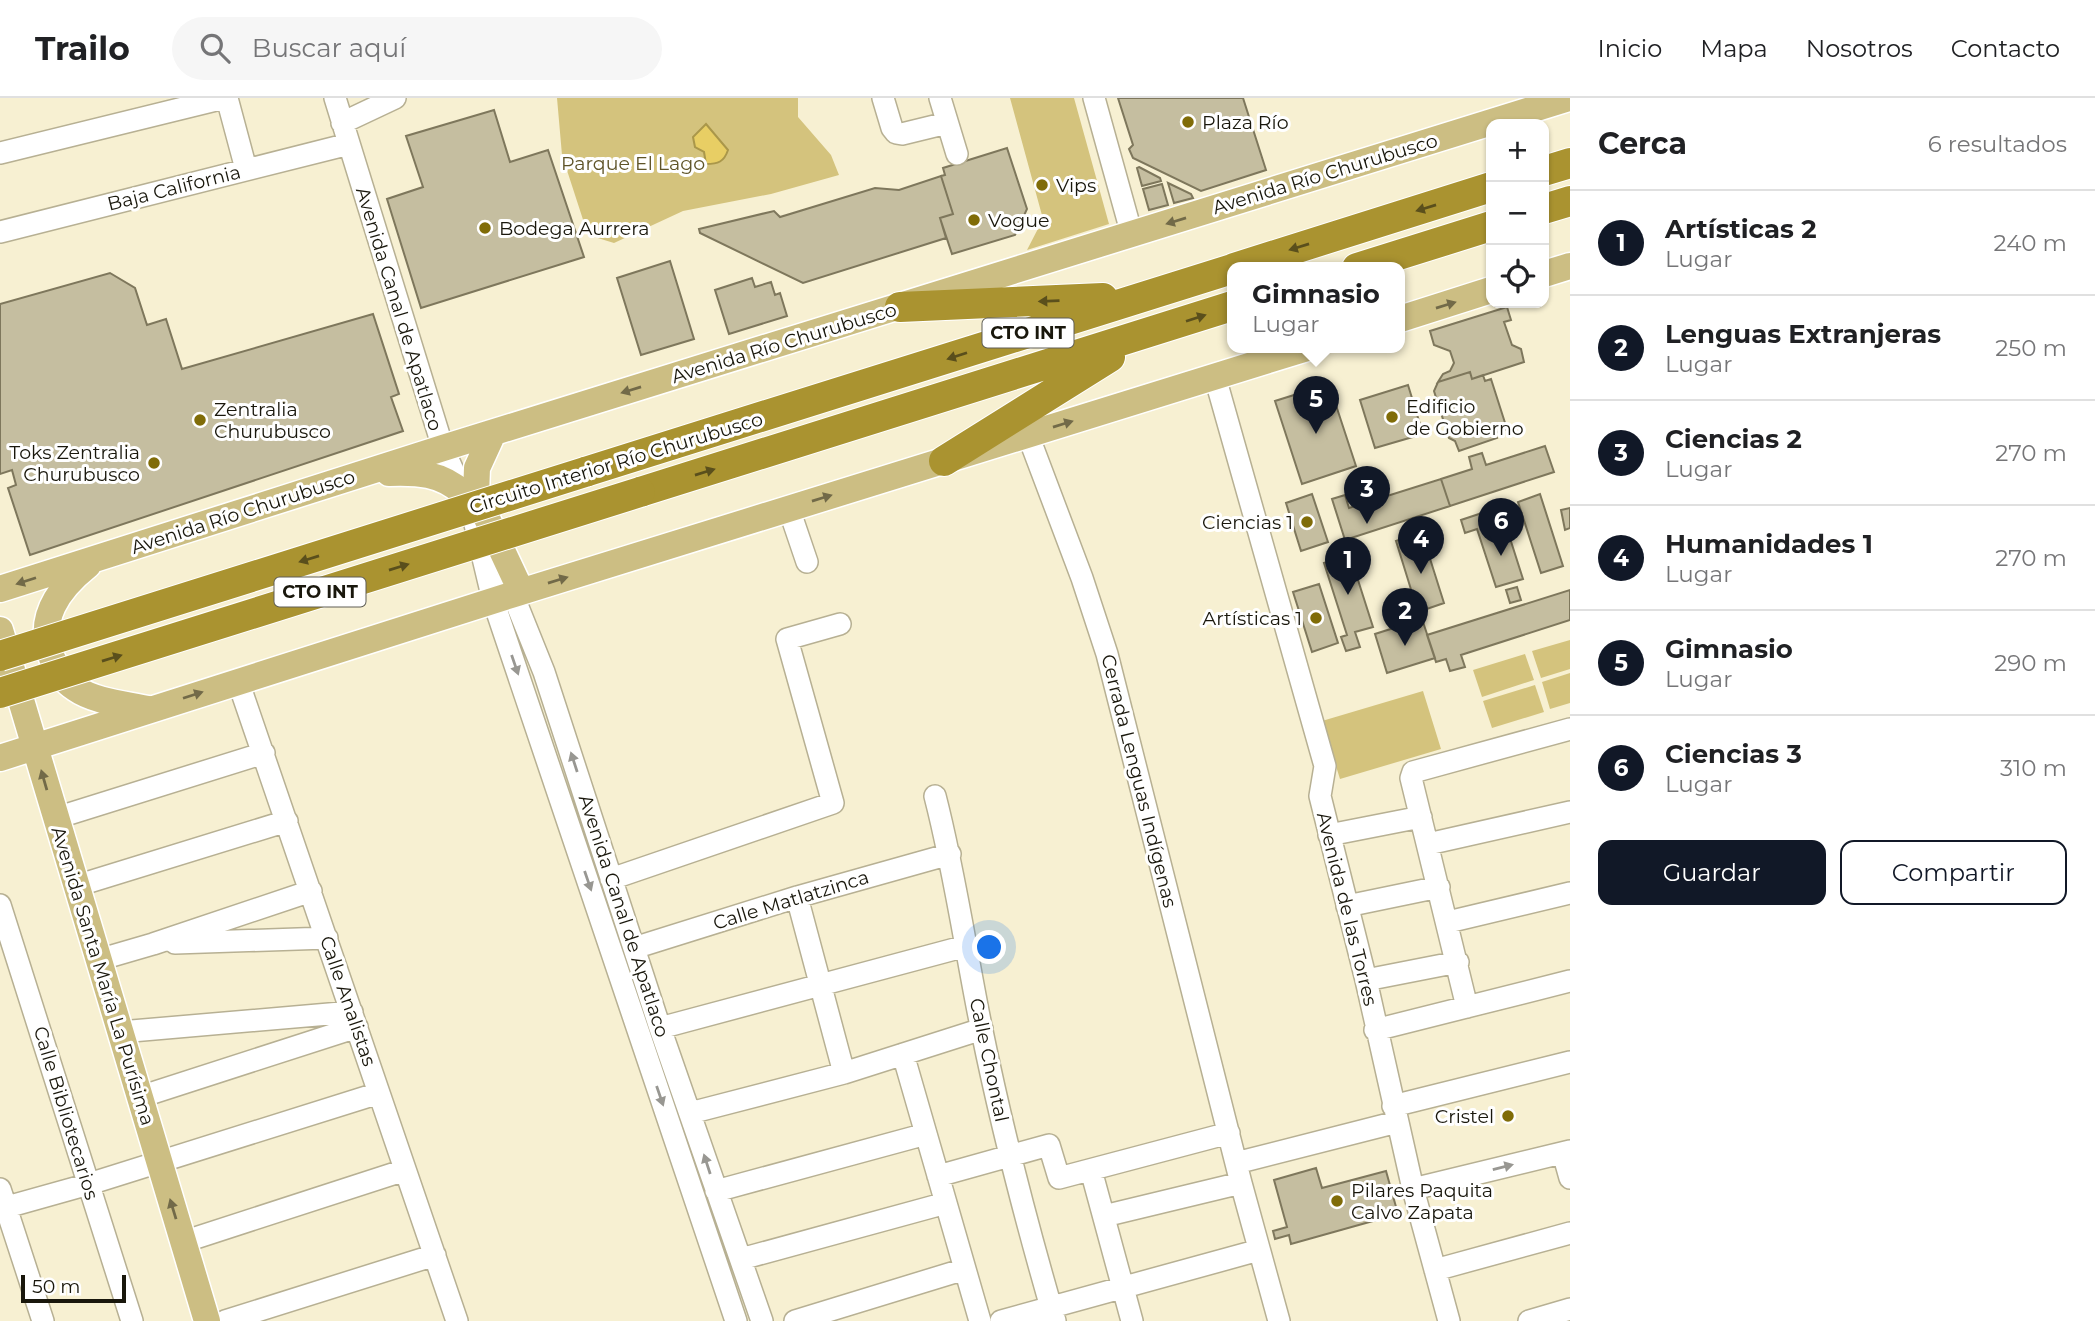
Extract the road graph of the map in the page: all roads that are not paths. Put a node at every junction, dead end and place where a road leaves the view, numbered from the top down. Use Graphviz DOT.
graph roads {
  1 [pos="225,98"];
  2 [pos="335,98"];
  3 [pos="395,98"];
  4 [pos="883,98"];
  5 [pos="940,98"];
  6 [pos="1094,98"];
  7 [pos="1562,103"];
  8 [pos="947,122"];
  9 [pos="342,123"];
  10 [pos="349,144"];
  11 [pos="0,153"];
  12 [pos="957,154"];
  13 [pos="1570,163"];
  14 [pos="246,169"];
  15 [pos="1549,169"];
  16 [pos="1486,189"];
  17 [pos="1570,201"];
  18 [pos="1549,207"];
  19 [pos="1486,228"];
  20 [pos="0,232"];
  21 [pos="1132,235"];
  22 [pos="1252,262"];
  23 [pos="1377,262"];
  24 [pos="1570,265"];
  25 [pos="1227,270"];
  26 [pos="1549,272"];
  27 [pos="1486,292"];
  28 [pos="1142,297"];
  29 [pos="900,307"];
  30 [pos="1227,308"];
  31 [pos="1405,317"];
  32 [pos="1155,332"];
  33 [pos="1291,353"];
  34 [pos="1215,377"];
  35 [pos="493,433"];
  36 [pos="1028,435"];
  37 [pos="443,448"];
  38 [pos="944,461"];
  39 [pos="363,474"];
  40 [pos="468,505"];
  41 [pos="789,509"];
  42 [pos="98,558"];
  43 [pos="807,562"];
  44 [pos="0,589"];
  45 [pos="509,595"];
  46 [pos="840,624"];
  47 [pos="0,630"];
  48 [pos="0,656"];
  49 [pos="238,681"];
  50 [pos="0,693"];
  51 [pos="148,709"];
  52 [pos="1570,729"];
  53 [pos="35,747"];
  54 [pos="264,753"];
  55 [pos="0,758"];
  56 [pos="935,796"];
  57 [pos="1570,811"];
  58 [pos="1421,817"];
  59 [pos="55,818"];
  60 [pos="287,821"];
  61 [pos="1329,835"];
  62 [pos="1428,844"];
  63 [pos="950,854"];
  64 [pos="611,879"];
  65 [pos="76,886"];
  66 [pos="1439,887"];
  67 [pos="311,891"];
  68 [pos="1570,893"];
  69 [pos="797,897"];
  70 [pos="0,905"];
  71 [pos="1347,906"];
  72 [pos="1448,922"];
  73 [pos="327,938"];
  74 [pos="153,944"];
  75 [pos="966,946"];
  76 [pos="634,948"];
  77 [pos="8,957"];
  78 [pos="98,960"];
  79 [pos="1458,962"];
  80 [pos="1366,980"];
  81 [pos="1570,981"];
  82 [pos="819,986"];
  83 [pos="1467,1007"];
  84 [pos="355,1020"];
  85 [pos="660,1028"];
  86 [pos="982,1029"];
  87 [pos="1376,1030"];
  88 [pos="120,1032"];
  89 [pos="903,1054"];
  90 [pos="1570,1062"];
  91 [pos="844,1073"];
  92 [pos="379,1093"];
  93 [pos="140,1097"];
  94 [pos="690,1114"];
  95 [pos="1395,1114"];
  96 [pos="1229,1133"];
  97 [pos="926,1134"];
  98 [pos="1566,1152"];
  99 [pos="1009,1156"];
  100 [pos="159,1161"];
  101 [pos="405,1170"];
  102 [pos="1091,1170"];
  103 [pos="1238,1173"];
  104 [pos="938,1176"];
  105 [pos="1570,1178"];
  106 [pos="89,1184"];
  107 [pos="1413,1189"];
  108 [pos="716,1191"];
  109 [pos="2,1202"];
  110 [pos="946,1203"];
  111 [pos="1104,1216"];
  112 [pos="1570,1233"];
  113 [pos="183,1242"];
  114 [pos="1259,1250"];
  115 [pos="435,1255"];
  116 [pos="741,1259"];
  117 [pos="965,1269"];
  118 [pos="1435,1270"];
  119 [pos="1124,1286"];
  120 [pos="1570,1309"];
  121 [pos="1053,1314"];
  122 [pos="43,1321"];
  123 [pos="132,1321"];
  124 [pos="207,1321"];
  125 [pos="225,1321"];
  126 [pos="457,1321"];
  127 [pos="736,1321"];
  128 [pos="762,1321"];
  129 [pos="795,1321"];
  130 [pos="980,1321"];
  131 [pos="1001,1321"];
  132 [pos="1132,1321"];
  133 [pos="1279,1321"];
  134 [pos="1449,1321"];
  135 [pos="1529,1321"];
  1 -- 11 [label="street"];
  1 -- 14 [label="street"];
  2 -- 9 [label="street, Avenida Canal de Apatlaco"];
  3 -- 9 [label="street"];
  4 -- 8 [label="street"];
  5 -- 8 [label="street"];
  6 -- 21 [label="street"];
  7 -- 21 [label="main road, Avenida Río Churubusco, one-way"];
  8 -- 12 [label="street"];
  9 -- 10 [label="street, Avenida Canal de Apatlaco"];
  10 -- 14 [label="street, Baja California"];
  10 -- 37 [label="street, Avenida Canal de Apatlaco"];
  13 -- 15 [label="highway"];
  14 -- 20 [label="street, Baja California"];
  16 -- 22 [label="highway, Circuito Interior Río Churubusco / CTO INT, one-way"];
  17 -- 18 [label="highway"];
  19 -- 23 [label="highway"];
  21 -- 29 [label="main road, Avenida Río Churubusco"];
  24 -- 26 [label="main road"];
  25 -- 28 [label="highway, Circuito Interior Río Churubusco / CTO INT"];
  31 -- 27 [label="main road, one-way"];
  28 -- 29 [label="highway, one-way"];
  28 -- 48 [label="highway, Circuito Interior Río Churubusco / CTO INT, one-way, bridge"];
  29 -- 35 [label="main road, Avenida Río Churubusco, one-way"];
  32 -- 30 [label="highway, Circuito Interior Río Churubusco / CTO INT, one-way"];
  32 -- 38 [label="highway"];
  50 -- 32 [label="highway, Circuito Interior Río Churubusco / CTO INT, one-way, bridge"];
  33 -- 34 [label="main road"];
  36 -- 34 [label="main road, one-way"];
  34 -- 61 [label="street, Avenida de las Torres"];
  35 -- 37 [label="main road, Avenida Río Churubusco"];
  35 -- 45 [label="main road"];
  36 -- 38 [label="main road"];
  36 -- 96 [label="street, Cerrada Lenguas Indígenas"];
  37 -- 39 [label="main road, Avenida Río Churubusco"];
  37 -- 40 [label="street, Avenida Canal de Apatlaco"];
  41 -- 38 [label="main road, one-way"];
  39 -- 40 [label="main road"];
  39 -- 42 [label="main road, Avenida Río Churubusco"];
  40 -- 45 [label="street, Avenida Canal de Apatlaco"];
  41 -- 43 [label="street"];
  45 -- 41 [label="main road, one-way"];
  42 -- 44 [label="main road, Avenida Río Churubusco, one-way"];
  42 -- 51 [label="main road"];
  45 -- 49 [label="main road"];
  64 -- 45 [label="street, Avenida Canal de Apatlaco, one-way"];
  45 -- 127 [label="street, Avenida Canal de Apatlaco, one-way"];
  46 -- 64 [label="street"];
  47 -- 53 [label="main road, Avenida Santa María La Purísima"];
  51 -- 49 [label="main road, one-way"];
  49 -- 54 [label="street, Calle Analistas"];
  51 -- 53 [label="main road"];
  52 -- 58 [label="street"];
  53 -- 55 [label="main road"];
  59 -- 53 [label="main road, Avenida Santa María La Purísima, one-way"];
  54 -- 59 [label="street"];
  54 -- 60 [label="street, Calle Analistas"];
  56 -- 63 [label="street, Calle Chontal"];
  57 -- 62 [label="street"];
  58 -- 61 [label="street"];
  58 -- 62 [label="street"];
  59 -- 65 [label="main road, Avenida Santa María La Purísima"];
  60 -- 65 [label="street"];
  60 -- 67 [label="street, Calle Analistas"];
  61 -- 71 [label="street, Avenida de las Torres"];
  62 -- 66 [label="street"];
  63 -- 69 [label="street, Calle Matlatzinca"];
  63 -- 75 [label="street, Calle Chontal"];
  64 -- 76 [label="street, Avenida Canal de Apatlaco"];
  65 -- 78 [label="main road, Avenida Santa María La Purísima"];
  66 -- 71 [label="street"];
  66 -- 72 [label="street"];
  67 -- 73 [label="street, Calle Analistas"];
  67 -- 74 [label="street"];
  68 -- 72 [label="street"];
  69 -- 76 [label="street, Calle Matlatzinca"];
  69 -- 82 [label="street"];
  70 -- 77 [label="street, Calle Bibliotecarios"];
  71 -- 80 [label="street, Avenida de las Torres"];
  72 -- 79 [label="street"];
  73 -- 74 [label="street"];
  73 -- 84 [label="street, Calle Analistas"];
  74 -- 78 [label="street"];
  75 -- 82 [label="street"];
  75 -- 86 [label="street, Calle Chontal"];
  76 -- 85 [label="street, Avenida Canal de Apatlaco"];
  77 -- 106 [label="street, Calle Bibliotecarios"];
  78 -- 88 [label="main road, Avenida Santa María La Purísima"];
  79 -- 80 [label="street"];
  79 -- 83 [label="street"];
  80 -- 87 [label="street, Avenida de las Torres"];
  81 -- 83 [label="street"];
  82 -- 85 [label="street"];
  82 -- 91 [label="street"];
  83 -- 87 [label="street"];
  84 -- 88 [label="street"];
  84 -- 92 [label="street, Calle Analistas"];
  84 -- 93 [label="street"];
  85 -- 94 [label="street, Avenida Canal de Apatlaco"];
  86 -- 89 [label="street"];
  86 -- 99 [label="street, Calle Chontal"];
  87 -- 95 [label="street, Avenida de las Torres"];
  88 -- 93 [label="main road, Avenida Santa María La Purísima"];
  89 -- 91 [label="street"];
  89 -- 97 [label="street"];
  90 -- 95 [label="street"];
  91 -- 94 [label="street"];
  92 -- 100 [label="street"];
  92 -- 101 [label="street, Calle Analistas"];
  93 -- 100 [label="main road, Avenida Santa María La Purísima"];
  108 -- 94 [label="street, Avenida Canal de Apatlaco, one-way"];
  95 -- 103 [label="street"];
  95 -- 107 [label="street, Avenida de las Torres"];
  96 -- 102 [label="street"];
  96 -- 103 [label="street, Cerrada Lenguas Indígenas"];
  97 -- 104 [label="street"];
  97 -- 108 [label="street"];
  98 -- 105 [label="street"];
  107 -- 98 [label="street, one-way"];
  99 -- 102 [label="street"];
  99 -- 104 [label="street"];
  99 -- 121 [label="street, Calle Chontal"];
  100 -- 106 [label="street"];
  113 -- 100 [label="main road, Avenida Santa María La Purísima, one-way"];
  101 -- 113 [label="street"];
  101 -- 115 [label="street, Calle Analistas"];
  102 -- 111 [label="street"];
  103 -- 111 [label="street"];
  103 -- 114 [label="street, Cerrada Lenguas Indígenas"];
  104 -- 110 [label="street"];
  106 -- 109 [label="street"];
  106 -- 123 [label="street, Calle Bibliotecarios"];
  107 -- 118 [label="street, Avenida de las Torres"];
  108 -- 116 [label="street, Avenida Canal de Apatlaco"];
  109 -- 122 [label="street"];
  110 -- 116 [label="street"];
  110 -- 117 [label="street"];
  111 -- 119 [label="street"];
  112 -- 118 [label="street"];
  113 -- 124 [label="main road, Avenida Santa María La Purísima"];
  114 -- 119 [label="street"];
  114 -- 133 [label="street, Cerrada Lenguas Indígenas"];
  115 -- 125 [label="street"];
  115 -- 126 [label="street, Calle Analistas"];
  116 -- 128 [label="street, Avenida Canal de Apatlaco"];
  117 -- 129 [label="street"];
  117 -- 130 [label="street"];
  118 -- 134 [label="street, Avenida de las Torres"];
  119 -- 121 [label="street"];
  119 -- 132 [label="street"];
  120 -- 135 [label="street"];
  121 -- 131 [label="street"];
}
